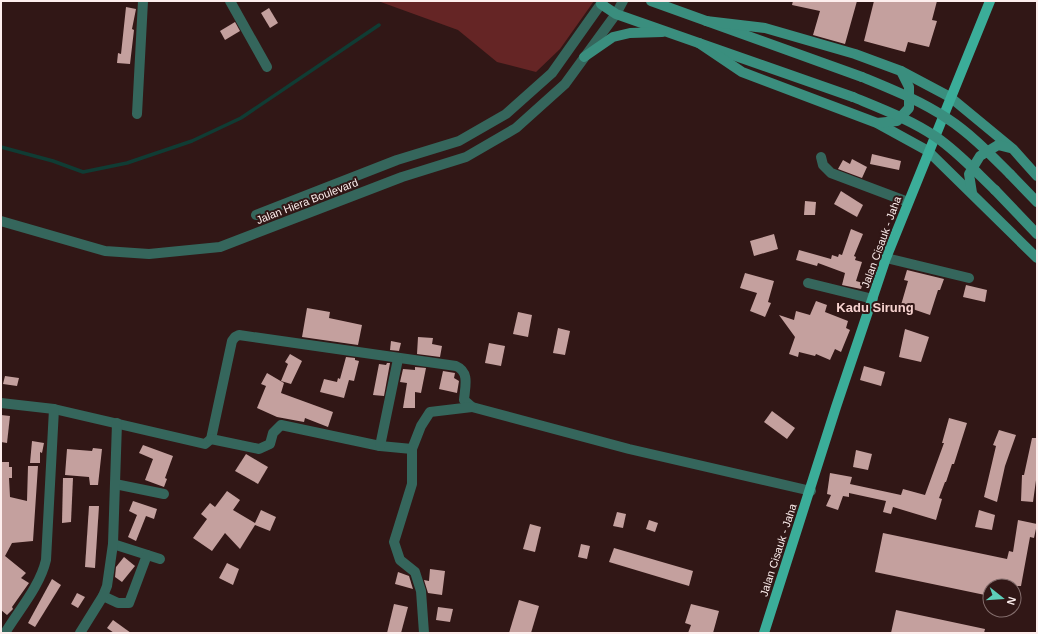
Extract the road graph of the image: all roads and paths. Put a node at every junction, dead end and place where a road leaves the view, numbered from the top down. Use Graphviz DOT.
graph roads {
  1 [pos="143,1"];
  2 [pos="230,1"];
  3 [pos="623,1"];
  4 [pos="651,1"];
  5 [pos="666,1"];
  6 [pos="990,1"];
  7 [pos="602,3"];
  8 [pos="677,10"];
  9 [pos="616,14"];
  10 [pos="706,21"];
  11 [pos="668,32"];
  12 [pos="698,43"];
  13 [pos="584,57"];
  14 [pos="267,67"];
  15 [pos="901,71"];
  16 [pos="950,97"];
  17 [pos="137,114"];
  18 [pos="876,123"];
  19 [pos="1013,149"];
  20 [pos="928,151"];
  21 [pos="821,157"];
  22 [pos="397,160"];
  23 [pos="1037,176"];
  24 [pos="402,177"];
  25 [pos="972,194"];
  26 [pos="908,202"];
  27 [pos="1037,202"];
  28 [pos="256,215"];
  29 [pos="1,220"];
  30 [pos="1037,234"];
  31 [pos="886,258"];
  32 [pos="1037,258"];
  33 [pos="969,278"];
  34 [pos="808,282"];
  35 [pos="873,299"];
  36 [pos="398,359"];
  37 [pos="1,403"];
  38 [pos="472,407"];
  39 [pos="54,409"];
  40 [pos="117,423"];
  41 [pos="211,439"];
  42 [pos="380,446"];
  43 [pos="412,449"];
  44 [pos="115,484"];
  45 [pos="810,491"];
  46 [pos="164,494"];
  47 [pos="113,544"];
  48 [pos="147,555"];
  49 [pos="160,559"];
  50 [pos="103,596"];
  51 [pos="5,633"];
  52 [pos="80,633"];
  53 [pos="424,633"];
  54 [pos="764,633"];
  1 -- 17 [label="street"];
  2 -- 14 [label="street"];
  3 -- 9 [label="street, Jalan Hiera Boulevard"];
  4 -- 8 [label="main road"];
  5 -- 8 [label="main road"];
  6 -- 16 [label="main road, Jalan Cisauk - Jaha"];
  7 -- 9 [label="main road"];
  7 -- 22 [label="street, Jalan Hiera Boulevard"];
  8 -- 10 [label="main road"];
  9 -- 11 [label="main road"];
  9 -- 13 [label="street, Jalan Hiera Boulevard"];
  10 -- 15 [label="main road"];
  10 -- 27 [label="main road, bridge"];
  11 -- 12 [label="main road"];
  11 -- 13 [label="main road"];
  12 -- 18 [label="main road"];
  12 -- 30 [label="main road, bridge"];
  13 -- 24 [label="street, Jalan Hiera Boulevard"];
  15 -- 16 [label="main road"];
  15 -- 18 [label="main road"];
  16 -- 19 [label="main road"];
  16 -- 20 [label="main road, Jalan Cisauk - Jaha"];
  18 -- 20 [label="main road"];
  19 -- 23 [label="main road"];
  19 -- 25 [label="main road"];
  20 -- 25 [label="main road"];
  20 -- 26 [label="main road, Jalan Cisauk - Jaha"];
  21 -- 26 [label="street"];
  22 -- 24 [label="street"];
  22 -- 28 [label="street, Jalan Hiera Boulevard"];
  24 -- 29 [label="street, Jalan Hiera Boulevard"];
  25 -- 32 [label="main road"];
  26 -- 31 [label="main road, Jalan Cisauk - Jaha"];
  31 -- 33 [label="street"];
  31 -- 35 [label="main road, Jalan Cisauk - Jaha"];
  34 -- 35 [label="street"];
  35 -- 45 [label="main road, Jalan Cisauk - Jaha"];
  36 -- 38 [label="street"];
  36 -- 41 [label="street"];
  36 -- 42 [label="street"];
  37 -- 39 [label="street"];
  38 -- 43 [label="street"];
  38 -- 45 [label="street"];
  39 -- 40 [label="street"];
  39 -- 51 [label="street"];
  40 -- 41 [label="street"];
  40 -- 44 [label="street"];
  41 -- 42 [label="street"];
  42 -- 43 [label="street"];
  43 -- 53 [label="street"];
  44 -- 46 [label="street"];
  44 -- 47 [label="street"];
  45 -- 54 [label="main road, Jalan Cisauk - Jaha"];
  47 -- 48 [label="street"];
  47 -- 50 [label="street"];
  48 -- 49 [label="street"];
  48 -- 50 [label="street"];
  50 -- 52 [label="street"];
}
